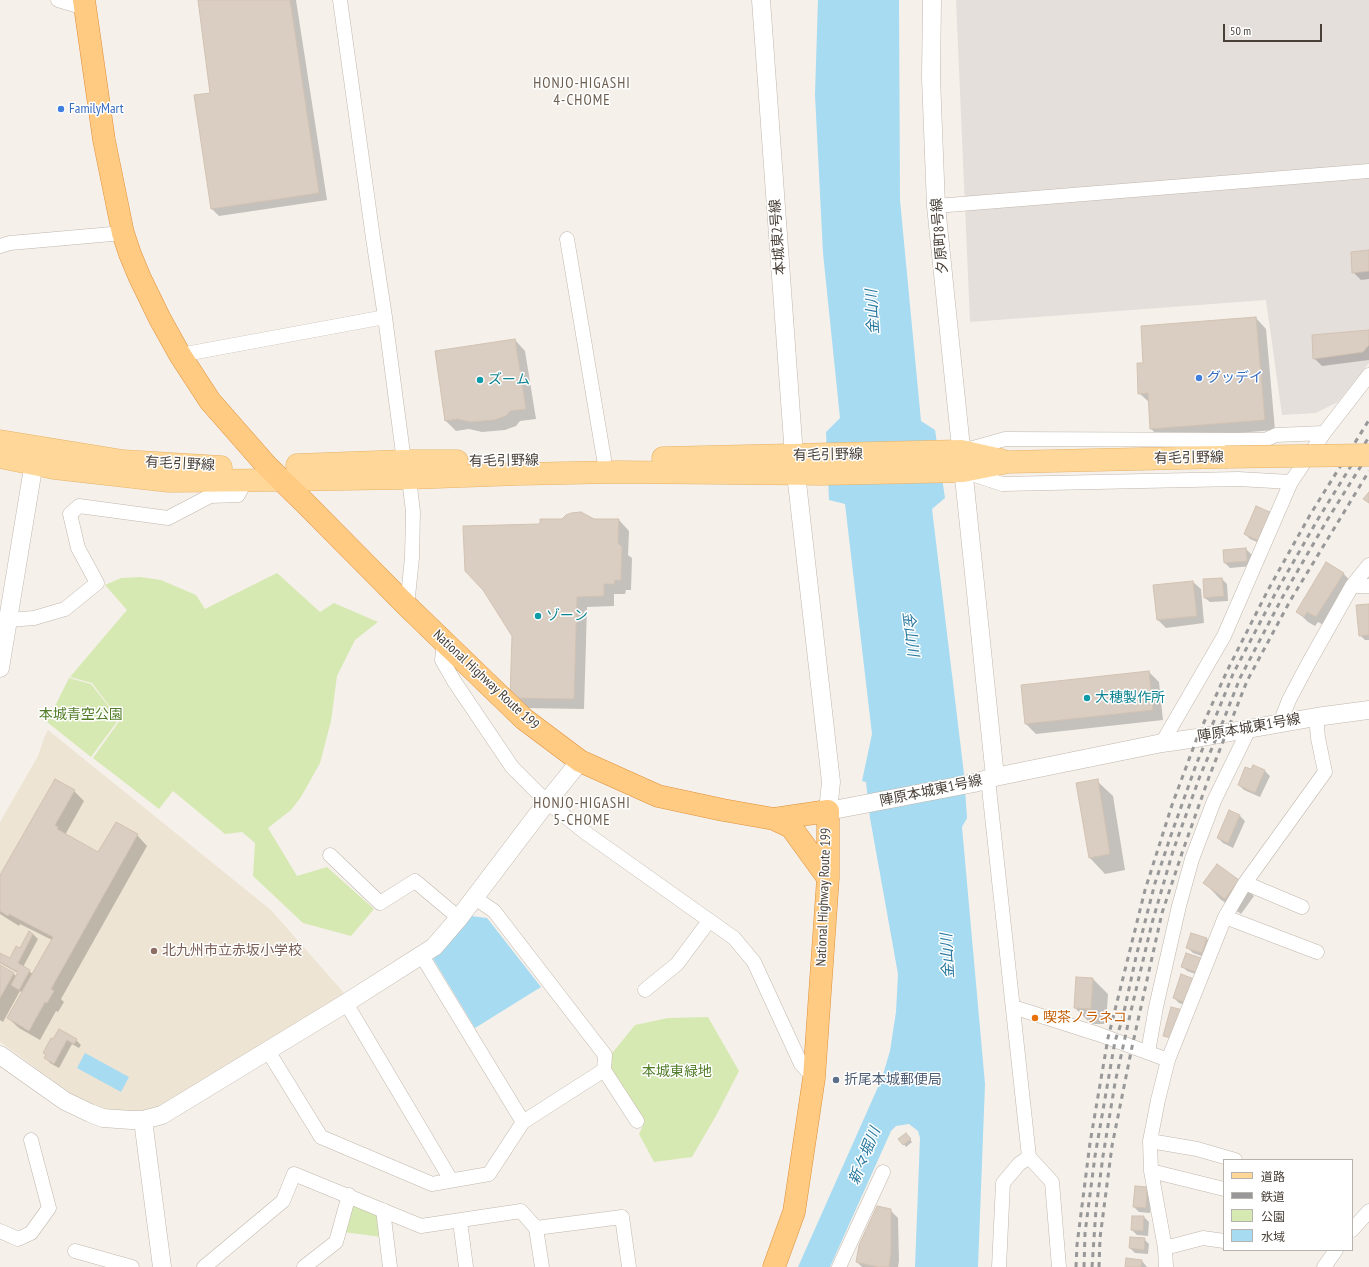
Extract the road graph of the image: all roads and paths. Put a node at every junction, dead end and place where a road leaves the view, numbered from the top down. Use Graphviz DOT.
graph roads {
  1 [pos="58,0"];
  2 [pos="340,0"];
  3 [pos="761,0"];
  4 [pos="932,0"];
  5 [pos="84,4"];
  6 [pos="1369,171"];
  7 [pos="936,206"];
  8 [pos="123,233"];
  9 [pos="567,239"];
  10 [pos="0,246"];
  11 [pos="385,317"];
  12 [pos="180,355"];
  13 [pos="1369,375"];
  14 [pos="1324,433"];
  15 [pos="0,441"];
  16 [pos="35,455"];
  17 [pos="1369,455"];
  18 [pos="0,457"];
  19 [pos="604,459"];
  20 [pos="955,461"];
  21 [pos="795,464"];
  22 [pos="407,469"];
  23 [pos="274,473"];
  24 [pos="246,480"];
  25 [pos="1291,482"];
  26 [pos="1369,565"];
  27 [pos="1352,586"];
  28 [pos="1369,586"];
  29 [pos="407,606"];
  30 [pos="8,620"];
  31 [pos="444,642"];
  32 [pos="0,668"];
  33 [pos="1369,710"];
  34 [pos="1316,717"];
  35 [pos="1280,723"];
  36 [pos="1249,729"];
  37 [pos="1162,743"];
  38 [pos="580,761"];
  39 [pos="986,780"];
  40 [pos="547,802"];
  41 [pos="828,811"];
  42 [pos="774,819"];
  43 [pos="330,855"];
  44 [pos="828,878"];
  45 [pos="1246,883"];
  46 [pos="475,898"];
  47 [pos="1302,907"];
  48 [pos="1225,917"];
  49 [pos="459,918"];
  50 [pos="709,921"];
  51 [pos="1316,952"];
  52 [pos="422,956"];
  53 [pos="645,990"];
  54 [pos="346,1003"];
  55 [pos="1013,1006"];
  56 [pos="268,1051"];
  57 [pos="1148,1052"];
  58 [pos="0,1055"];
  59 [pos="1168,1060"];
  60 [pos="604,1070"];
  61 [pos="814,1078"];
  62 [pos="143,1120"];
  63 [pos="636,1121"];
  64 [pos="523,1122"];
  65 [pos="31,1140"];
  66 [pos="1150,1141"];
  67 [pos="1029,1157"];
  68 [pos="1232,1159"];
  69 [pos="1151,1171"];
  70 [pos="883,1172"];
  71 [pos="451,1180"];
  72 [pos="1223,1189"];
  73 [pos="349,1195"];
  74 [pos="383,1210"];
  75 [pos="1369,1211"];
  76 [pos="460,1221"];
  77 [pos="536,1228"];
  78 [pos="1353,1229"];
  79 [pos="0,1231"];
  80 [pos="1223,1241"];
  81 [pos="1165,1248"];
  82 [pos="75,1251"];
  83 [pos="1335,1251"];
  84 [pos="132,1267"];
  85 [pos="162,1267"];
  86 [pos="204,1267"];
  87 [pos="304,1267"];
  88 [pos="390,1267"];
  89 [pos="466,1267"];
  90 [pos="542,1267"];
  91 [pos="629,1267"];
  92 [pos="774,1267"];
  93 [pos="839,1267"];
  94 [pos="999,1267"];
  95 [pos="1059,1267"];
  96 [pos="1166,1267"];
  97 [pos="1324,1267"];
  1 -- 5 [label="street"];
  2 -- 11 [label="street"];
  3 -- 21 [label="street, 本城東2号線"];
  4 -- 7 [label="street, 夕原町8号線"];
  5 -- 8 [label="highway, National Highway Route 199"];
  6 -- 7 [label="street"];
  7 -- 20 [label="street, 夕原町8号線"];
  8 -- 10 [label="street"];
  8 -- 12 [label="highway, National Highway Route 199"];
  9 -- 19 [label="street"];
  11 -- 12 [label="street"];
  11 -- 22 [label="street"];
  12 -- 23 [label="highway, National Highway Route 199"];
  13 -- 14 [label="street"];
  14 -- 20 [label="street"];
  14 -- 25 [label="street"];
  15 -- 16 [label="main road, 有毛引野線"];
  16 -- 18 [label="main road, 有毛引野線"];
  16 -- 23 [label="main road, 有毛引野線"];
  16 -- 24 [label="main road, 有毛引野線"];
  16 -- 30 [label="street"];
  17 -- 20 [label="main road, 有毛引野線, bridge"];
  19 -- 21 [label="main road, 有毛引野線"];
  19 -- 22 [label="main road, 有毛引野線"];
  20 -- 21 [label="main road, 有毛引野線"];
  20 -- 25 [label="street"];
  20 -- 39 [label="street, 夕原町8号線"];
  21 -- 22 [label="main road, 有毛引野線"];
  21 -- 41 [label="street"];
  22 -- 23 [label="main road, 有毛引野線"];
  22 -- 29 [label="street"];
  23 -- 24 [label="main road, 有毛引野線"];
  23 -- 29 [label="highway, National Highway Route 199"];
  24 -- 30 [label="street"];
  25 -- 37 [label="street"];
  26 -- 27 [label="street"];
  27 -- 28 [label="street"];
  27 -- 35 [label="street"];
  29 -- 31 [label="highway, National Highway Route 199"];
  30 -- 32 [label="street"];
  31 -- 38 [label="highway, National Highway Route 199"];
  31 -- 40 [label="street"];
  33 -- 34 [label="street, 陣原本城東1号線"];
  34 -- 35 [label="street, 陣原本城東1号線"];
  34 -- 45 [label="street"];
  35 -- 36 [label="street, 陣原本城東1号線"];
  36 -- 37 [label="street, 陣原本城東1号線"];
  36 -- 57 [label="street"];
  37 -- 39 [label="street, 陣原本城東1号線"];
  38 -- 40 [label="street"];
  38 -- 42 [label="highway, National Highway Route 199"];
  39 -- 41 [label="street, 陣原本城東1号線"];
  39 -- 55 [label="street"];
  40 -- 46 [label="street"];
  40 -- 50 [label="street"];
  41 -- 42 [label="highway, National Highway Route 199"];
  41 -- 44 [label="highway, National Highway Route 199"];
  42 -- 44 [label="highway"];
  43 -- 49 [label="street"];
  44 -- 61 [label="highway, National Highway Route 199"];
  45 -- 47 [label="street"];
  45 -- 48 [label="street"];
  46 -- 49 [label="street"];
  46 -- 60 [label="street"];
  48 -- 51 [label="street"];
  48 -- 59 [label="street"];
  49 -- 52 [label="street"];
  50 -- 53 [label="street"];
  50 -- 61 [label="street"];
  52 -- 54 [label="street"];
  52 -- 64 [label="street"];
  54 -- 56 [label="street"];
  54 -- 71 [label="street"];
  55 -- 57 [label="street"];
  55 -- 67 [label="street"];
  56 -- 62 [label="street"];
  56 -- 71 [label="street"];
  57 -- 59 [label="street"];
  58 -- 62 [label="street"];
  59 -- 66 [label="street"];
  60 -- 63 [label="street"];
  60 -- 64 [label="street"];
  61 -- 92 [label="highway, National Highway Route 199"];
  62 -- 85 [label="street"];
  64 -- 71 [label="street"];
  65 -- 79 [label="street"];
  66 -- 68 [label="street"];
  66 -- 69 [label="street"];
  67 -- 94 [label="street"];
  67 -- 95 [label="street"];
  69 -- 72 [label="street"];
  69 -- 81 [label="street"];
  70 -- 93 [label="street"];
  73 -- 74 [label="street"];
  73 -- 86 [label="street"];
  73 -- 87 [label="street"];
  74 -- 76 [label="street"];
  74 -- 88 [label="street"];
  75 -- 78 [label="street"];
  76 -- 77 [label="street"];
  76 -- 89 [label="street"];
  77 -- 90 [label="street"];
  77 -- 91 [label="street"];
  80 -- 81 [label="street"];
  81 -- 96 [label="street"];
  82 -- 84 [label="street"];
  83 -- 97 [label="street"];
}
